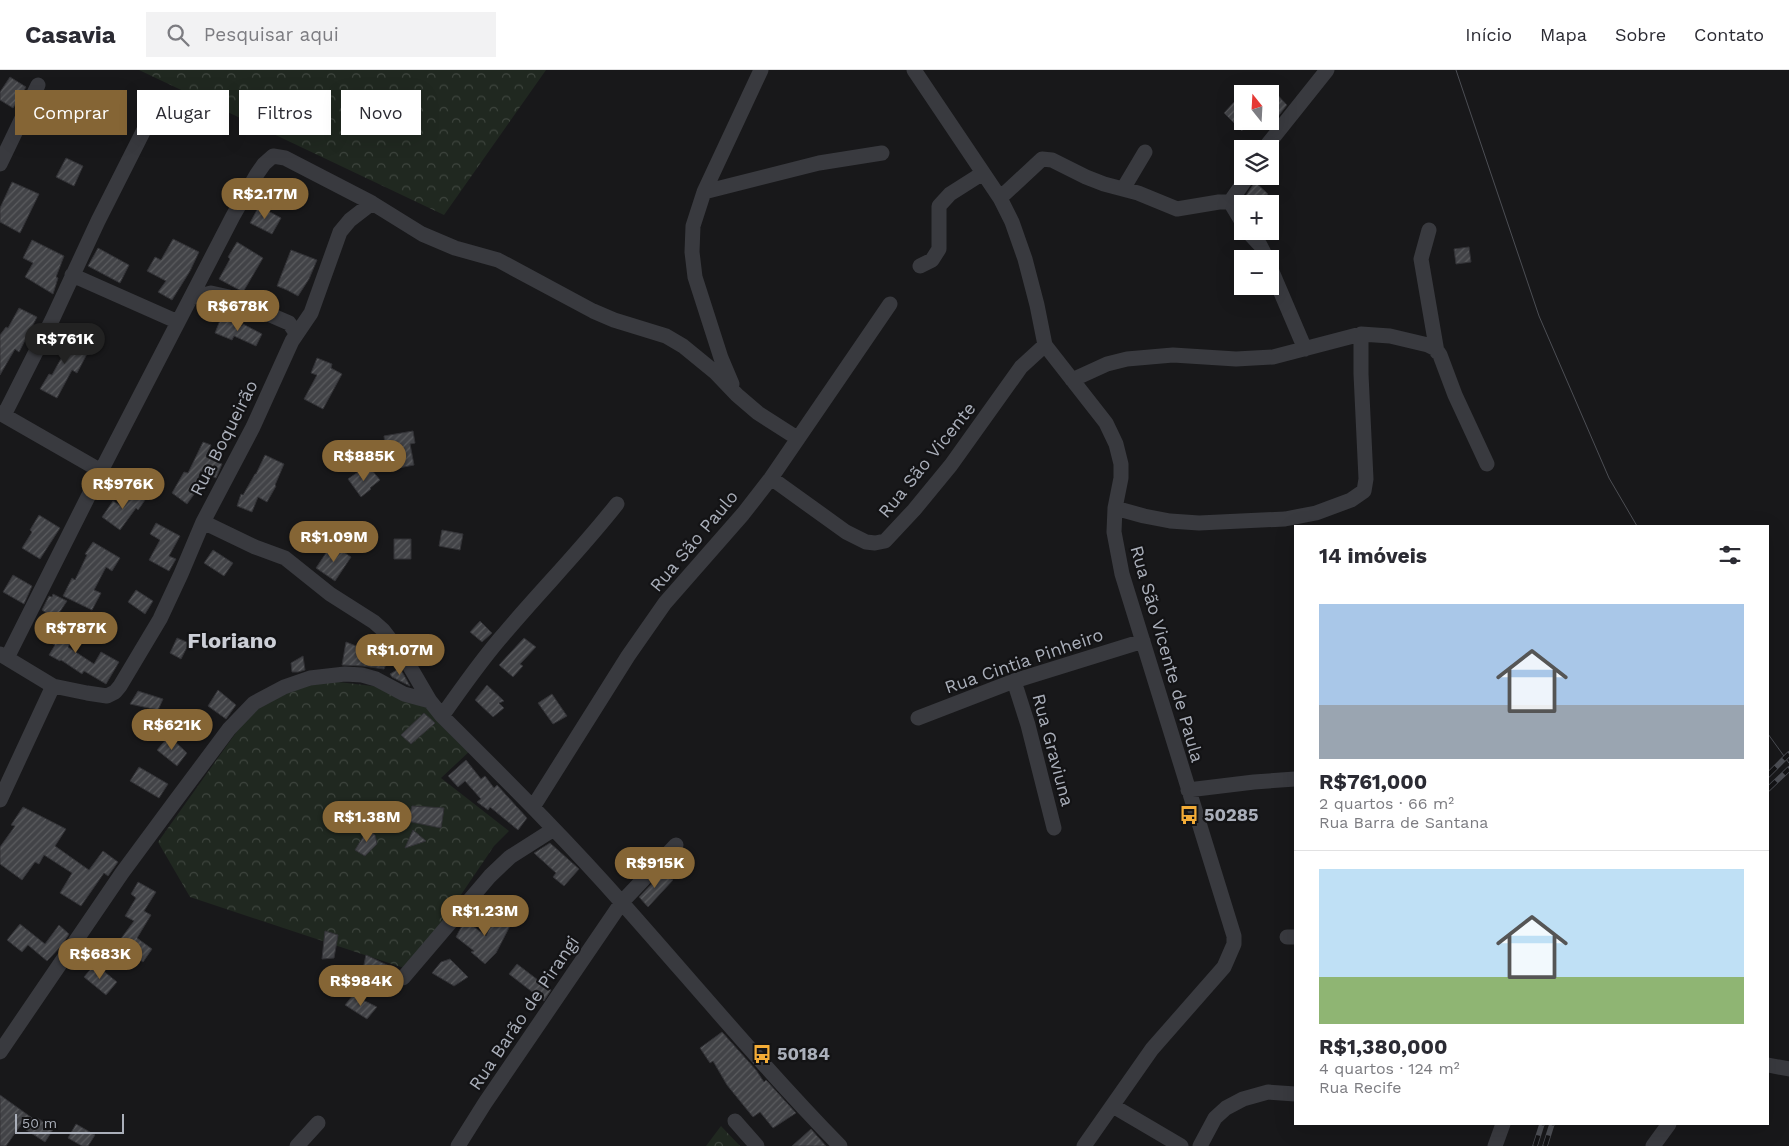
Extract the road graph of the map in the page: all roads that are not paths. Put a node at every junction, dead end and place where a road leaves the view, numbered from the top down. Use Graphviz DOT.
graph roads {
  1 [pos="761,70"];
  2 [pos="914,70"];
  3 [pos="1327,70"];
  4 [pos="38,85"];
  5 [pos="142,135"];
  6 [pos="1271,140"];
  7 [pos="1146,152"];
  8 [pos="882,153"];
  9 [pos="0,164"];
  10 [pos="983,173"];
  11 [pos="1242,185"];
  12 [pos="1123,189"];
  13 [pos="704,192"];
  14 [pos="1000,198"];
  15 [pos="1230,202"];
  16 [pos="372,203"];
  17 [pos="1234,209"];
  18 [pos="1429,230"];
  19 [pos="920,266"];
  20 [pos="72,275"];
  21 [pos="1279,288"];
  22 [pos="191,298"];
  23 [pos="890,304"];
  24 [pos="178,322"];
  25 [pos="296,334"];
  26 [pos="1361,334"];
  27 [pos="1044,345"];
  28 [pos="1305,349"];
  29 [pos="1437,352"];
  30 [pos="1072,380"];
  31 [pos="737,395"];
  32 [pos="2,414"];
  33 [pos="797,438"];
  34 [pos="1486,464"];
  35 [pos="101,471"];
  36 [pos="771,478"];
  37 [pos="617,504"];
  38 [pos="1115,508"];
  39 [pos="203,522"];
  40 [pos="1143,641"];
  41 [pos="4,656"];
  42 [pos="1014,681"];
  43 [pos="53,686"];
  44 [pos="430,702"];
  45 [pos="442,716"];
  46 [pos="918,718"];
  47 [pos="1294,779"];
  48 [pos="1188,790"];
  49 [pos="0,800"];
  50 [pos="533,807"];
  51 [pos="1054,828"];
  52 [pos="554,829"];
  53 [pos="676,845"];
  54 [pos="622,902"];
  55 [pos="403,978"];
  56 [pos="0,1052"];
  57 [pos="1769,1065"];
  58 [pos="1789,1069"];
  59 [pos="1294,1094"];
  60 [pos="1112,1106"];
  61 [pos="735,1121"];
  62 [pos="318,1123"];
  63 [pos="1503,1125"];
  64 [pos="1668,1125"];
  65 [pos="297,1146"];
  66 [pos="458,1146"];
  67 [pos="756,1146"];
  68 [pos="840,1146"];
  69 [pos="1085,1146"];
  70 [pos="1181,1146"];
  71 [pos="1200,1146"];
  72 [pos="1495,1146"];
  73 [pos="1653,1146"];
  1 -- 13 [label="street"];
  2 -- 10 [label="street, Rua São Vicente de Paula"];
  3 -- 6 [label="street"];
  4 -- 9 [label="street"];
  5 -- 20 [label="street"];
  7 -- 12 [label="street"];
  8 -- 13 [label="street"];
  10 -- 14 [label="street, Rua São Vicente de Paula"];
  10 -- 19 [label="street"];
  11 -- 15 [label="street"];
  12 -- 14 [label="street"];
  12 -- 15 [label="street"];
  13 -- 31 [label="street"];
  14 -- 27 [label="street, Rua São Vicente de Paula"];
  15 -- 17 [label="street"];
  16 -- 22 [label="street"];
  16 -- 25 [label="street, Rua Boqueirão"];
  16 -- 31 [label="street"];
  18 -- 29 [label="street"];
  20 -- 24 [label="street"];
  20 -- 32 [label="street"];
  21 -- 28 [label="street"];
  22 -- 24 [label="street"];
  22 -- 25 [label="street"];
  23 -- 33 [label="street, Rua São Paulo"];
  24 -- 35 [label="street"];
  25 -- 39 [label="street, Rua Boqueirão"];
  26 -- 28 [label="street"];
  26 -- 29 [label="street"];
  26 -- 38 [label="street"];
  27 -- 30 [label="street, Rua São Vicente de Paula"];
  27 -- 36 [label="street, Rua São Vicente"];
  28 -- 30 [label="street"];
  29 -- 34 [label="street"];
  30 -- 38 [label="street, Rua São Vicente de Paula"];
  31 -- 33 [label="street"];
  32 -- 35 [label="street"];
  33 -- 36 [label="street, Rua São Paulo"];
  35 -- 41 [label="street"];
  36 -- 50 [label="street, Rua São Paulo"];
  37 -- 45 [label="street"];
  38 -- 40 [label="street, Rua São Vicente de Paula"];
  39 -- 43 [label="street, Rua Boqueirão"];
  39 -- 44 [label="street"];
  40 -- 42 [label="street, Rua Cintia Pinheiro"];
  40 -- 48 [label="street, Rua São Vicente de Paula"];
  41 -- 43 [label="street"];
  42 -- 46 [label="street, Rua Cintia Pinheiro"];
  42 -- 51 [label="street, Rua Graviuna"];
  43 -- 49 [label="street"];
  44 -- 45 [label="street"];
  44 -- 56 [label="street"];
  45 -- 50 [label="street"];
  47 -- 48 [label="street"];
  48 -- 60 [label="street, Rua São Vicente de Paula"];
  50 -- 52 [label="street"];
  52 -- 54 [label="street"];
  52 -- 55 [label="street"];
  53 -- 54 [label="street"];
  54 -- 66 [label="street, Rua Barão de Pirangi"];
  54 -- 68 [label="street"];
  57 -- 58 [label="street"];
  59 -- 71 [label="street"];
  60 -- 69 [label="street, Rua São Vicente de Paula"];
  60 -- 70 [label="street"];
  61 -- 67 [label="street"];
  62 -- 65 [label="street"];
  63 -- 72 [label="street"];
  64 -- 73 [label="street"];
}
